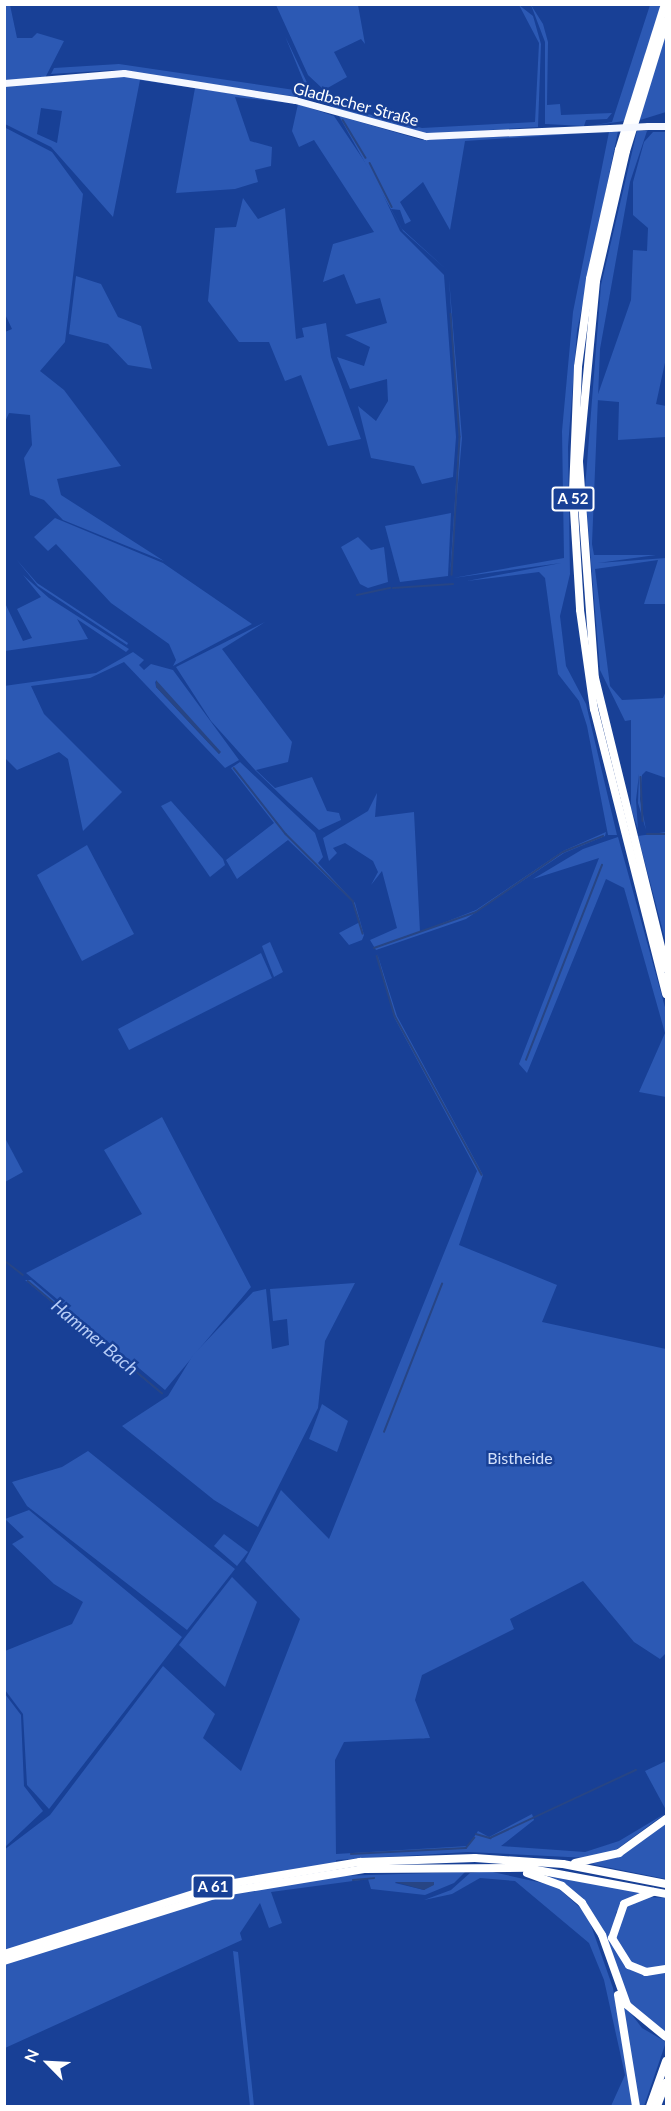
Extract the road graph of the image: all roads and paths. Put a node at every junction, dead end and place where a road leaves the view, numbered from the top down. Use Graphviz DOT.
graph roads {
  1 [pos="665,4"];
  2 [pos="666,21"];
  3 [pos="4,83"];
  4 [pos="666,126"];
  5 [pos="666,968"];
  6 [pos="666,994"];
  7 [pos="666,1819"];
  8 [pos="562,1864"];
  9 [pos="482,1866"];
  10 [pos="666,1884"];
  11 [pos="656,1891"];
  12 [pos="666,1894"];
  13 [pos="4,1954"];
  14 [pos="4,1961"];
  15 [pos="610,1965"];
  16 [pos="666,1969"];
  17 [pos="666,2037"];
  18 [pos="666,2061"];
  19 [pos="666,2083"];
  20 [pos="636,2106"];
  21 [pos="650,2106"];
  22 [pos="657,2106"];
  1 -- 6 [label="highway, A 52"];
  2 -- 5 [label="highway, A 52"];
  3 -- 4 [label="main road, Gladbacher Straße, bridge"];
  7 -- 8 [label="highway"];
  8 -- 10 [label="highway, A 61"];
  8 -- 13 [label="highway, A 61"];
  9 -- 11 [label="highway, A 61"];
  9 -- 14 [label="highway, A 61"];
  9 -- 15 [label="highway"];
  11 -- 12 [label="highway, A 61"];
  11 -- 16 [label="highway"];
  15 -- 17 [label="highway"];
  15 -- 20 [label="highway"];
  18 -- 21 [label="highway"];
  19 -- 22 [label="highway"];
}
